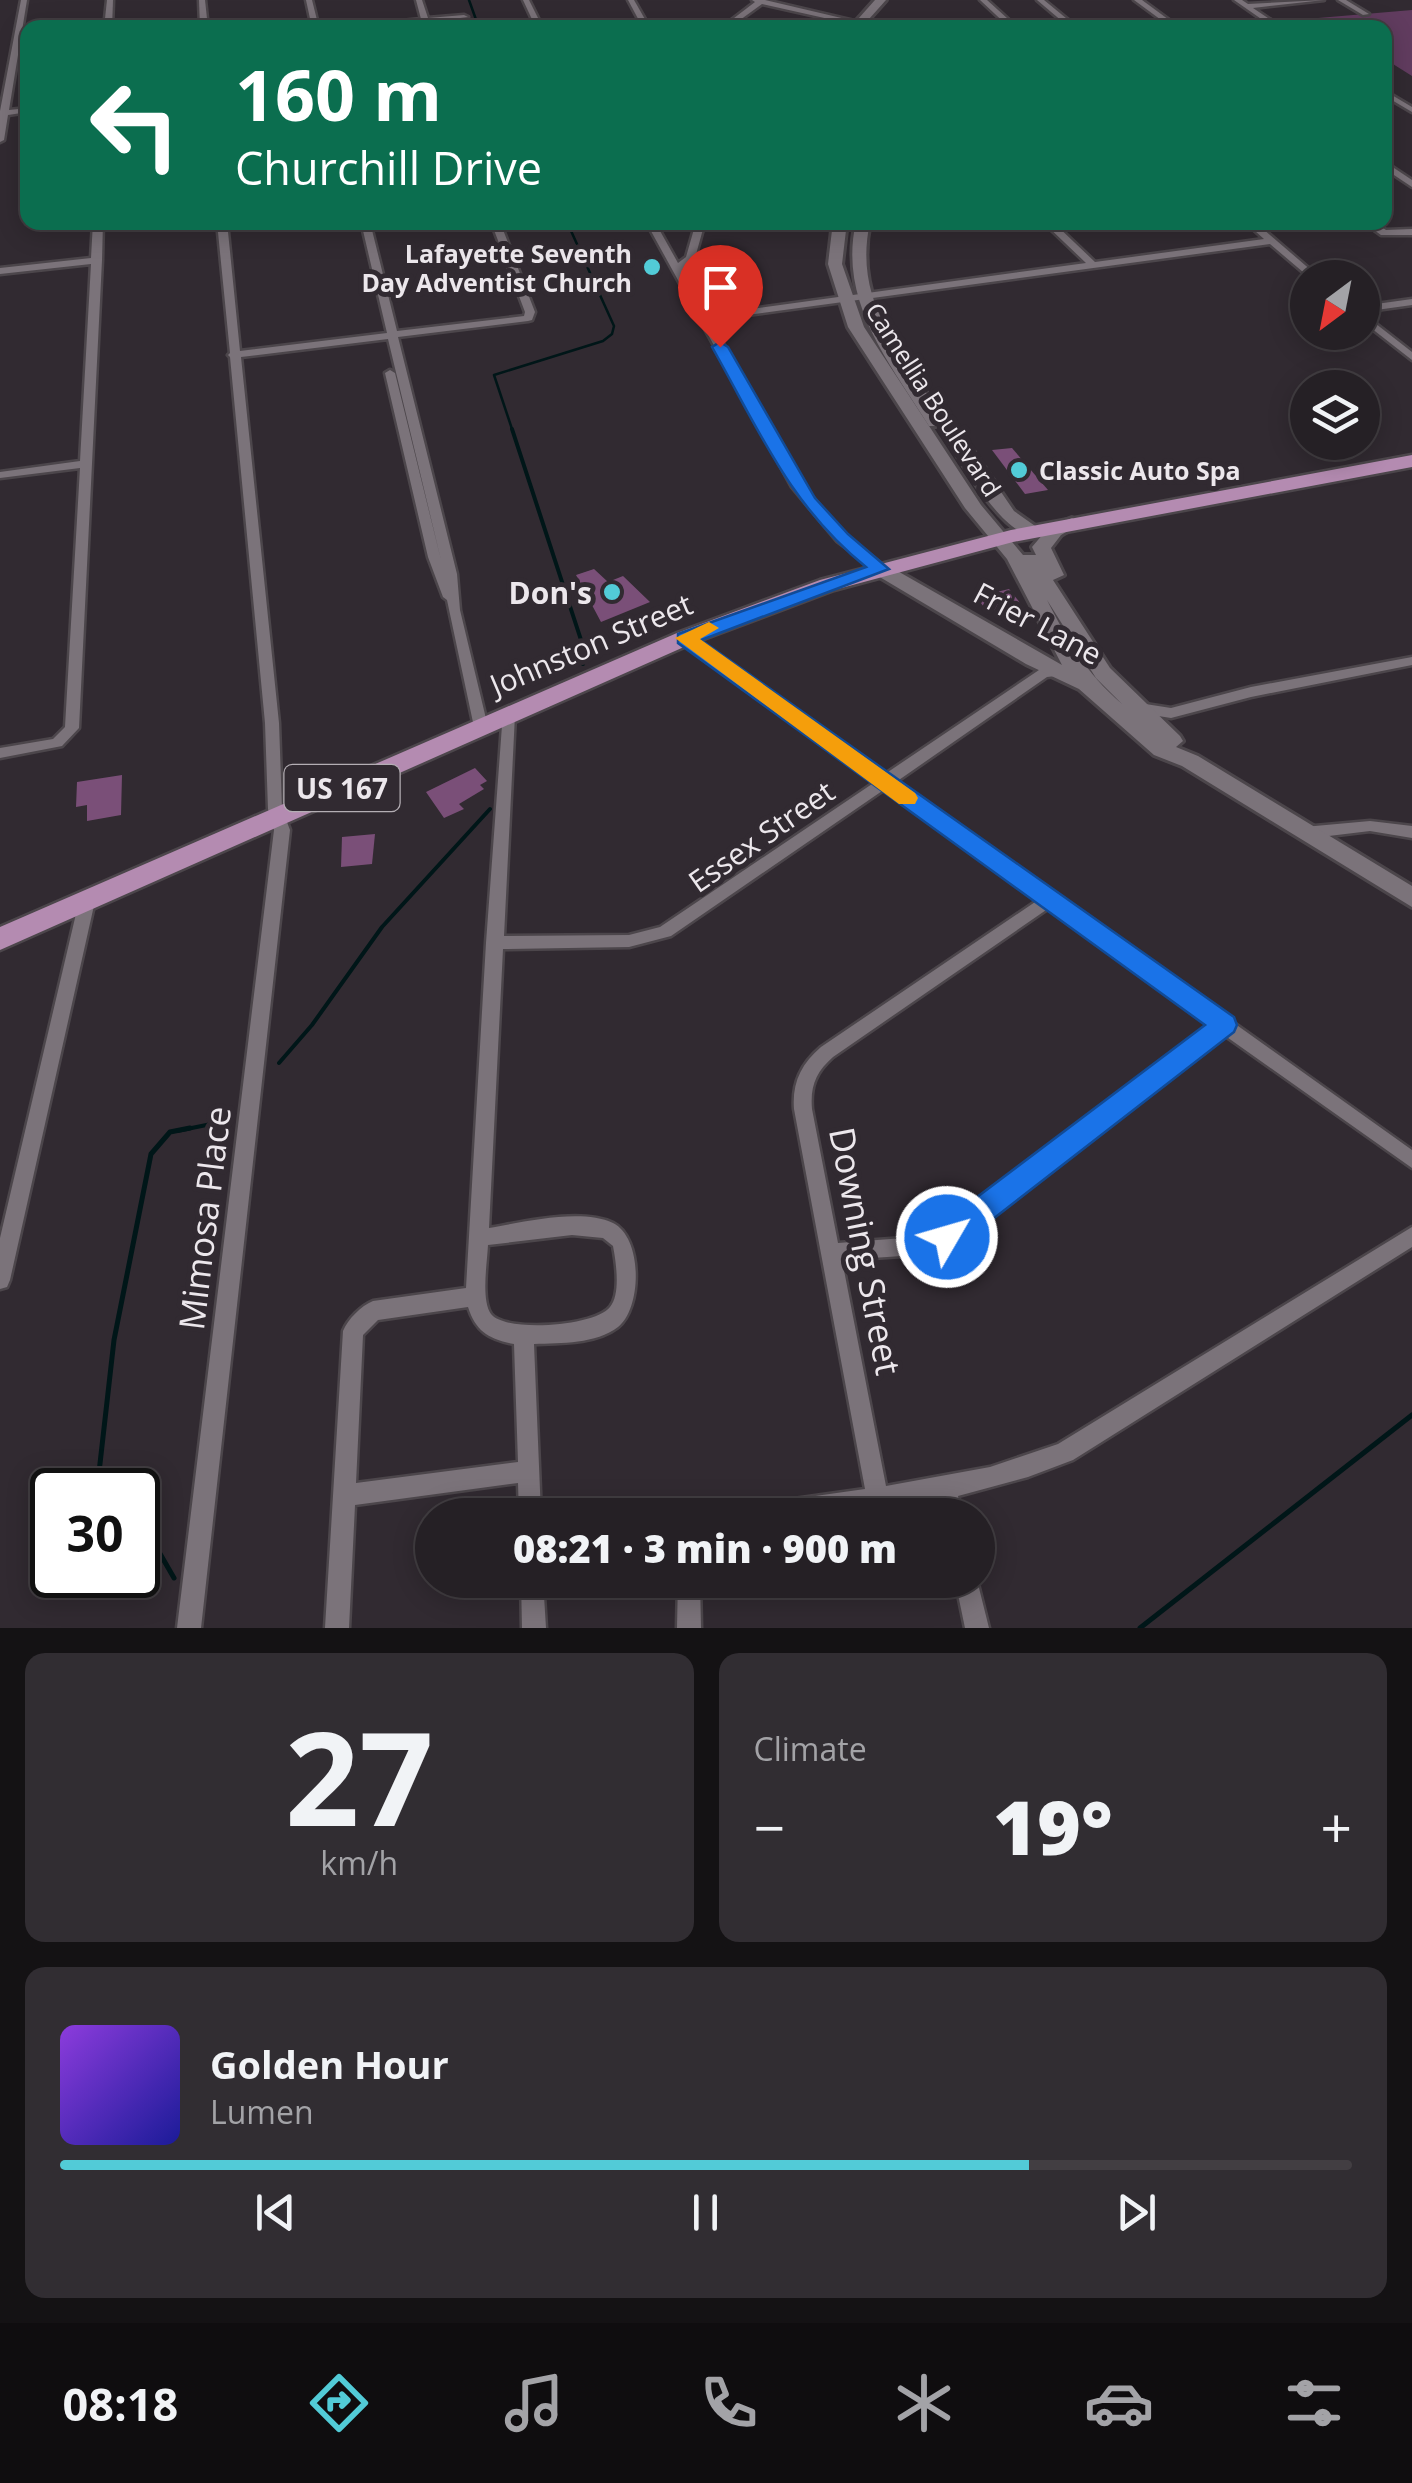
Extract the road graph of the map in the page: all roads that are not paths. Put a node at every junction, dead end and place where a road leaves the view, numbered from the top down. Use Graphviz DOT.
graph roads {
  1 [pos="759,0"];
  2 [pos="895,0"];
  3 [pos="983,0"];
  4 [pos="1040,0"];
  5 [pos="1137,0"];
  6 [pos="1237,0"];
  7 [pos="1320,0"];
  8 [pos="1341,0"];
  9 [pos="878,4"];
  10 [pos="1247,6"];
  11 [pos="1365,14"];
  12 [pos="464,17"];
  13 [pos="448,20"];
  14 [pos="734,20"];
  15 [pos="835,20"];
  16 [pos="856,20"];
  17 [pos="1006,20"];
  18 [pos="1065,20"];
  19 [pos="1166,20"];
  20 [pos="1268,20"];
  21 [pos="20,21"];
  22 [pos="1392,98"];
  23 [pos="1412,100"];
  24 [pos="1392,102"];
  25 [pos="1398,102"];
  26 [pos="1412,110"];
  27 [pos="2,113"];
  28 [pos="0,140"];
  29 [pos="98,230"];
  30 [pos="223,230"];
  31 [pos="357,230"];
  32 [pos="367,230"];
  33 [pos="498,230"];
  34 [pos="654,230"];
  35 [pos="699,230"];
  36 [pos="838,230"];
  37 [pos="862,230"];
  38 [pos="1055,230"];
  39 [pos="1258,230"];
  40 [pos="1381,230"];
  41 [pos="1412,232"];
  42 [pos="1271,241"];
  43 [pos="96,260"];
  44 [pos="1294,260"];
  45 [pos="1092,265"];
  46 [pos="676,270"];
  47 [pos="0,272"];
  48 [pos="862,297"];
  49 [pos="842,300"];
  50 [pos="1412,302"];
  51 [pos="1380,309"];
  52 [pos="704,318"];
  53 [pos="1380,329"];
  54 [pos="387,336"];
  55 [pos="868,346"];
  56 [pos="234,355"];
  57 [pos="1412,357"];
  58 [pos="905,368"];
  59 [pos="922,396"];
  60 [pos="1412,461"];
  61 [pos="86,464"];
  62 [pos="0,475"];
  63 [pos="1072,523"];
  64 [pos="1013,535"];
  65 [pos="880,569"];
  66 [pos="1064,608"];
  67 [pos="685,638"];
  68 [pos="1412,661"];
  69 [pos="1059,672"];
  70 [pos="1029,687"];
  71 [pos="1091,690"];
  72 [pos="1135,707"];
  73 [pos="1171,713"];
  74 [pos="508,714"];
  75 [pos="481,727"];
  76 [pos="1165,735"];
  77 [pos="0,752"];
  78 [pos="1190,761"];
  79 [pos="886,783"];
  80 [pos="280,816"];
  81 [pos="1412,832"];
  82 [pos="1304,833"];
  83 [pos="1412,898"];
  84 [pos="1049,900"];
  85 [pos="87,901"];
  86 [pos="0,939"];
  87 [pos="494,943"];
  88 [pos="1224,1025"];
  89 [pos="1412,1160"];
  90 [pos="1412,1236"];
  91 [pos="478,1238"];
  92 [pos="831,1252"];
  93 [pos="0,1280"];
  94 [pos="478,1296"];
  95 [pos="524,1334"];
  96 [pos="529,1471"];
  97 [pos="945,1488"];
  98 [pos="344,1496"];
  99 [pos="530,1498"];
  100 [pos="878,1498"];
  101 [pos="948,1498"];
  102 [pos="533,1598"];
  103 [pos="689,1598"];
  104 [pos="970,1598"];
  105 [pos="188,1628"];
  106 [pos="337,1628"];
  107 [pos="534,1628"];
  108 [pos="689,1628"];
  109 [pos="978,1628"];
  1 -- 14 [label="street"];
  1 -- 15 [label="street"];
  2 -- 9 [label="main road"];
  3 -- 17 [label="street"];
  4 -- 18 [label="street"];
  5 -- 19 [label="street"];
  6 -- 10 [label="street"];
  7 -- 10 [label="street"];
  8 -- 11 [label="street"];
  9 -- 16 [label="main road"];
  10 -- 20 [label="street"];
  12 -- 13 [label="street"];
  21 -- 27 [label="street"];
  22 -- 25 [label="street"];
  23 -- 25 [label="street"];
  24 -- 25 [label="street"];
  25 -- 26 [label="street"];
  27 -- 28 [label="street"];
  29 -- 43 [label="street"];
  30 -- 56 [label="street, Mimosa Place"];
  31 -- 54 [label="street"];
  32 -- 54 [label="street"];
  33 -- 54 [label="street"];
  34 -- 46 [label="street"];
  35 -- 46 [label="street"];
  36 -- 49 [label="main road, Camellia Boulevard"];
  37 -- 48 [label="main road, Camellia Boulevard"];
  38 -- 45 [label="street"];
  39 -- 42 [label="street"];
  40 -- 41 [label="street"];
  42 -- 44 [label="street"];
  42 -- 45 [label="street"];
  43 -- 47 [label="street"];
  43 -- 61 [label="street"];
  45 -- 48 [label="street"];
  46 -- 52 [label="street"];
  48 -- 49 [label="street"];
  48 -- 58 [label="main road, Camellia Boulevard"];
  49 -- 52 [label="street"];
  49 -- 55 [label="main road, Camellia Boulevard"];
  50 -- 51 [label="street"];
  52 -- 65 [label="street"];
  53 -- 57 [label="street"];
  54 -- 56 [label="street"];
  54 -- 75 [label="street"];
  55 -- 59 [label="main road"];
  55 -- 64 [label="main road, Camellia Boulevard"];
  56 -- 80 [label="street, Mimosa Place"];
  58 -- 59 [label="main road, Camellia Boulevard"];
  58 -- 63 [label="main road"];
  59 -- 64 [label="main road"];
  60 -- 63 [label="main road, Johnston Street / US 167"];
  61 -- 62 [label="street"];
  61 -- 77 [label="street"];
  63 -- 64 [label="main road, Johnston Street / US 167"];
  63 -- 66 [label="main road"];
  64 -- 65 [label="main road, Johnston Street / US 167"];
  64 -- 66 [label="main road"];
  64 -- 71 [label="main road"];
  65 -- 67 [label="main road, Johnston Street / US 167"];
  65 -- 69 [label="main road, Frier Lane"];
  66 -- 72 [label="main road"];
  67 -- 74 [label="main road, Johnston Street / US 167"];
  67 -- 79 [label="street"];
  68 -- 73 [label="street"];
  69 -- 70 [label="street, Essex Street"];
  69 -- 71 [label="main road, Frier Lane"];
  70 -- 71 [label="street"];
  70 -- 79 [label="street, Essex Street"];
  71 -- 76 [label="main road, Frier Lane"];
  71 -- 78 [label="main road"];
  72 -- 73 [label="street"];
  72 -- 76 [label="main road"];
  73 -- 76 [label="street"];
  74 -- 75 [label="main road, Johnston Street / US 167"];
  74 -- 87 [label="street"];
  75 -- 80 [label="main road, Johnston Street / US 167"];
  76 -- 78 [label="main road"];
  78 -- 82 [label="main road"];
  79 -- 84 [label="street"];
  79 -- 87 [label="street, Essex Street"];
  80 -- 85 [label="main road, Johnston Street / US 167"];
  80 -- 105 [label="street, Mimosa Place"];
  81 -- 82 [label="street"];
  82 -- 83 [label="main road"];
  84 -- 88 [label="street"];
  84 -- 92 [label="street, Downing Street"];
  85 -- 86 [label="main road, Johnston Street / US 167"];
  85 -- 93 [label="street"];
  87 -- 91 [label="street"];
  88 -- 89 [label="street"];
  88 -- 92 [label="street"];
  90 -- 97 [label="street"];
  91 -- 94 [label="street"];
  91 -- 95 [label="street"];
  92 -- 100 [label="street, Downing Street"];
  94 -- 95 [label="street"];
  94 -- 98 [label="street"];
  95 -- 96 [label="street"];
  96 -- 98 [label="street"];
  96 -- 99 [label="street"];
  97 -- 100 [label="street"];
  97 -- 101 [label="street"];
  98 -- 106 [label="street"];
  102 -- 107 [label="street"];
  103 -- 108 [label="street"];
  104 -- 109 [label="street"];
}
